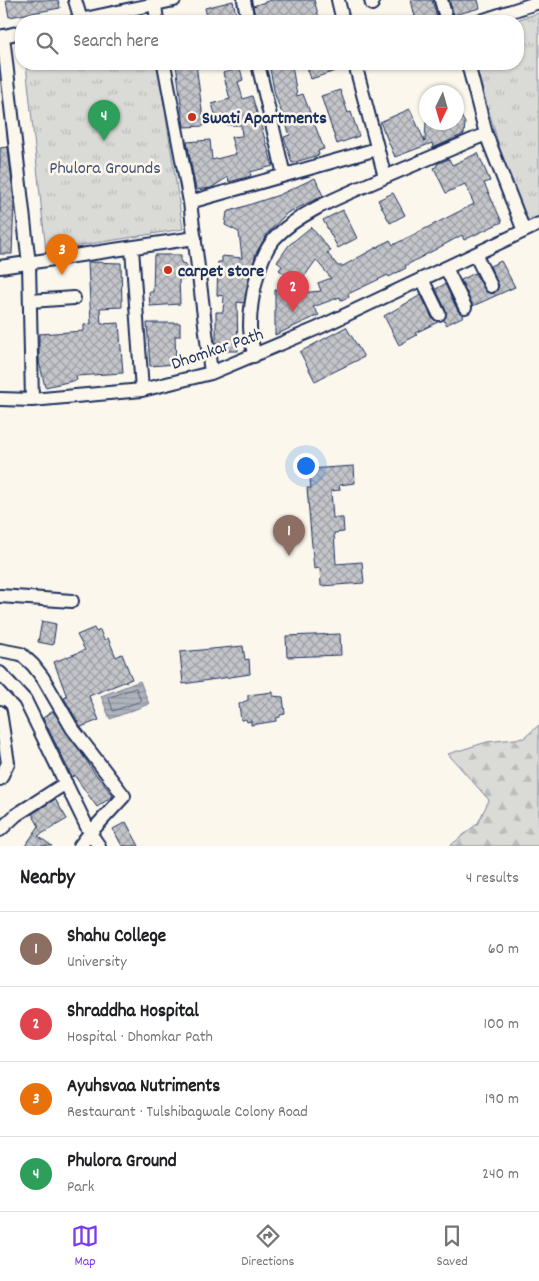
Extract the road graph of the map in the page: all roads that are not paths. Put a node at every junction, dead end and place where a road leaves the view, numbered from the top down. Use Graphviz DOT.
graph roads {
  1 [pos="75,0"];
  2 [pos="174,0"];
  3 [pos="244,0"];
  4 [pos="338,0"];
  5 [pos="441,0"];
  6 [pos="539,2"];
  7 [pos="155,5"];
  8 [pos="77,15"];
  9 [pos="107,15"];
  10 [pos="156,15"];
  11 [pos="247,15"];
  12 [pos="342,15"];
  13 [pos="445,15"];
  14 [pos="499,15"];
  15 [pos="15,34"];
  16 [pos="1,37"];
  17 [pos="165,70"];
  18 [pos="259,70"];
  19 [pos="359,70"];
  20 [pos="470,70"];
  21 [pos="486,134"];
  22 [pos="377,149"];
  23 [pos="284,175"];
  24 [pos="385,177"];
  25 [pos="190,202"];
  26 [pos="539,224"];
  27 [pos="524,231"];
  28 [pos="195,238"];
  29 [pos="132,248"];
  30 [pos="475,254"];
  31 [pos="29,264"];
  32 [pos="0,267"];
  33 [pos="446,268"];
  34 [pos="422,279"];
  35 [pos="491,286"];
  36 [pos="74,298"];
  37 [pos="30,301"];
  38 [pos="466,307"];
  39 [pos="439,314"];
  40 [pos="254,356"];
  41 [pos="211,373"];
  42 [pos="142,390"];
  43 [pos="0,399"];
  44 [pos="32,400"];
  45 [pos="0,596"];
  46 [pos="72,601"];
  47 [pos="0,650"];
  48 [pos="0,673"];
  49 [pos="0,712"];
  50 [pos="0,779"];
  51 [pos="66,784"];
  52 [pos="0,830"];
  53 [pos="90,833"];
  54 [pos="80,846"];
  55 [pos="99,846"];
  1 -- 8 [label="street"];
  2 -- 7 [label="street"];
  3 -- 11 [label="street"];
  4 -- 12 [label="street"];
  5 -- 13 [label="street"];
  6 -- 14 [label="street"];
  7 -- 9 [label="street"];
  7 -- 10 [label="street"];
  15 -- 16 [label="street"];
  16 -- 31 [label="street"];
  17 -- 25 [label="street"];
  18 -- 23 [label="street"];
  19 -- 22 [label="street"];
  20 -- 21 [label="street"];
  21 -- 24 [label="street"];
  21 -- 27 [label="street"];
  22 -- 23 [label="street"];
  22 -- 24 [label="street"];
  23 -- 25 [label="street"];
  24 -- 40 [label="street"];
  25 -- 28 [label="street"];
  26 -- 27 [label="street, Dhomkar Path"];
  27 -- 30 [label="street, Dhomkar Path"];
  28 -- 29 [label="street"];
  28 -- 41 [label="street"];
  29 -- 31 [label="street"];
  29 -- 42 [label="street"];
  30 -- 33 [label="street, Dhomkar Path"];
  30 -- 35 [label="street"];
  31 -- 32 [label="street"];
  31 -- 37 [label="street"];
  33 -- 34 [label="street, Dhomkar Path"];
  33 -- 38 [label="street"];
  34 -- 39 [label="street"];
  34 -- 40 [label="street, Dhomkar Path"];
  36 -- 37 [label="street"];
  37 -- 44 [label="street"];
  40 -- 41 [label="street, Dhomkar Path"];
  41 -- 42 [label="street, Dhomkar Path"];
  42 -- 44 [label="street, Dhomkar Path"];
  43 -- 44 [label="street, Dhomkar Path"];
  45 -- 46 [label="street"];
  47 -- 53 [label="street"];
  48 -- 51 [label="street"];
  49 -- 50 [label="street"];
  51 -- 52 [label="street"];
  51 -- 53 [label="street"];
  53 -- 54 [label="street"];
  53 -- 55 [label="street"];
}
